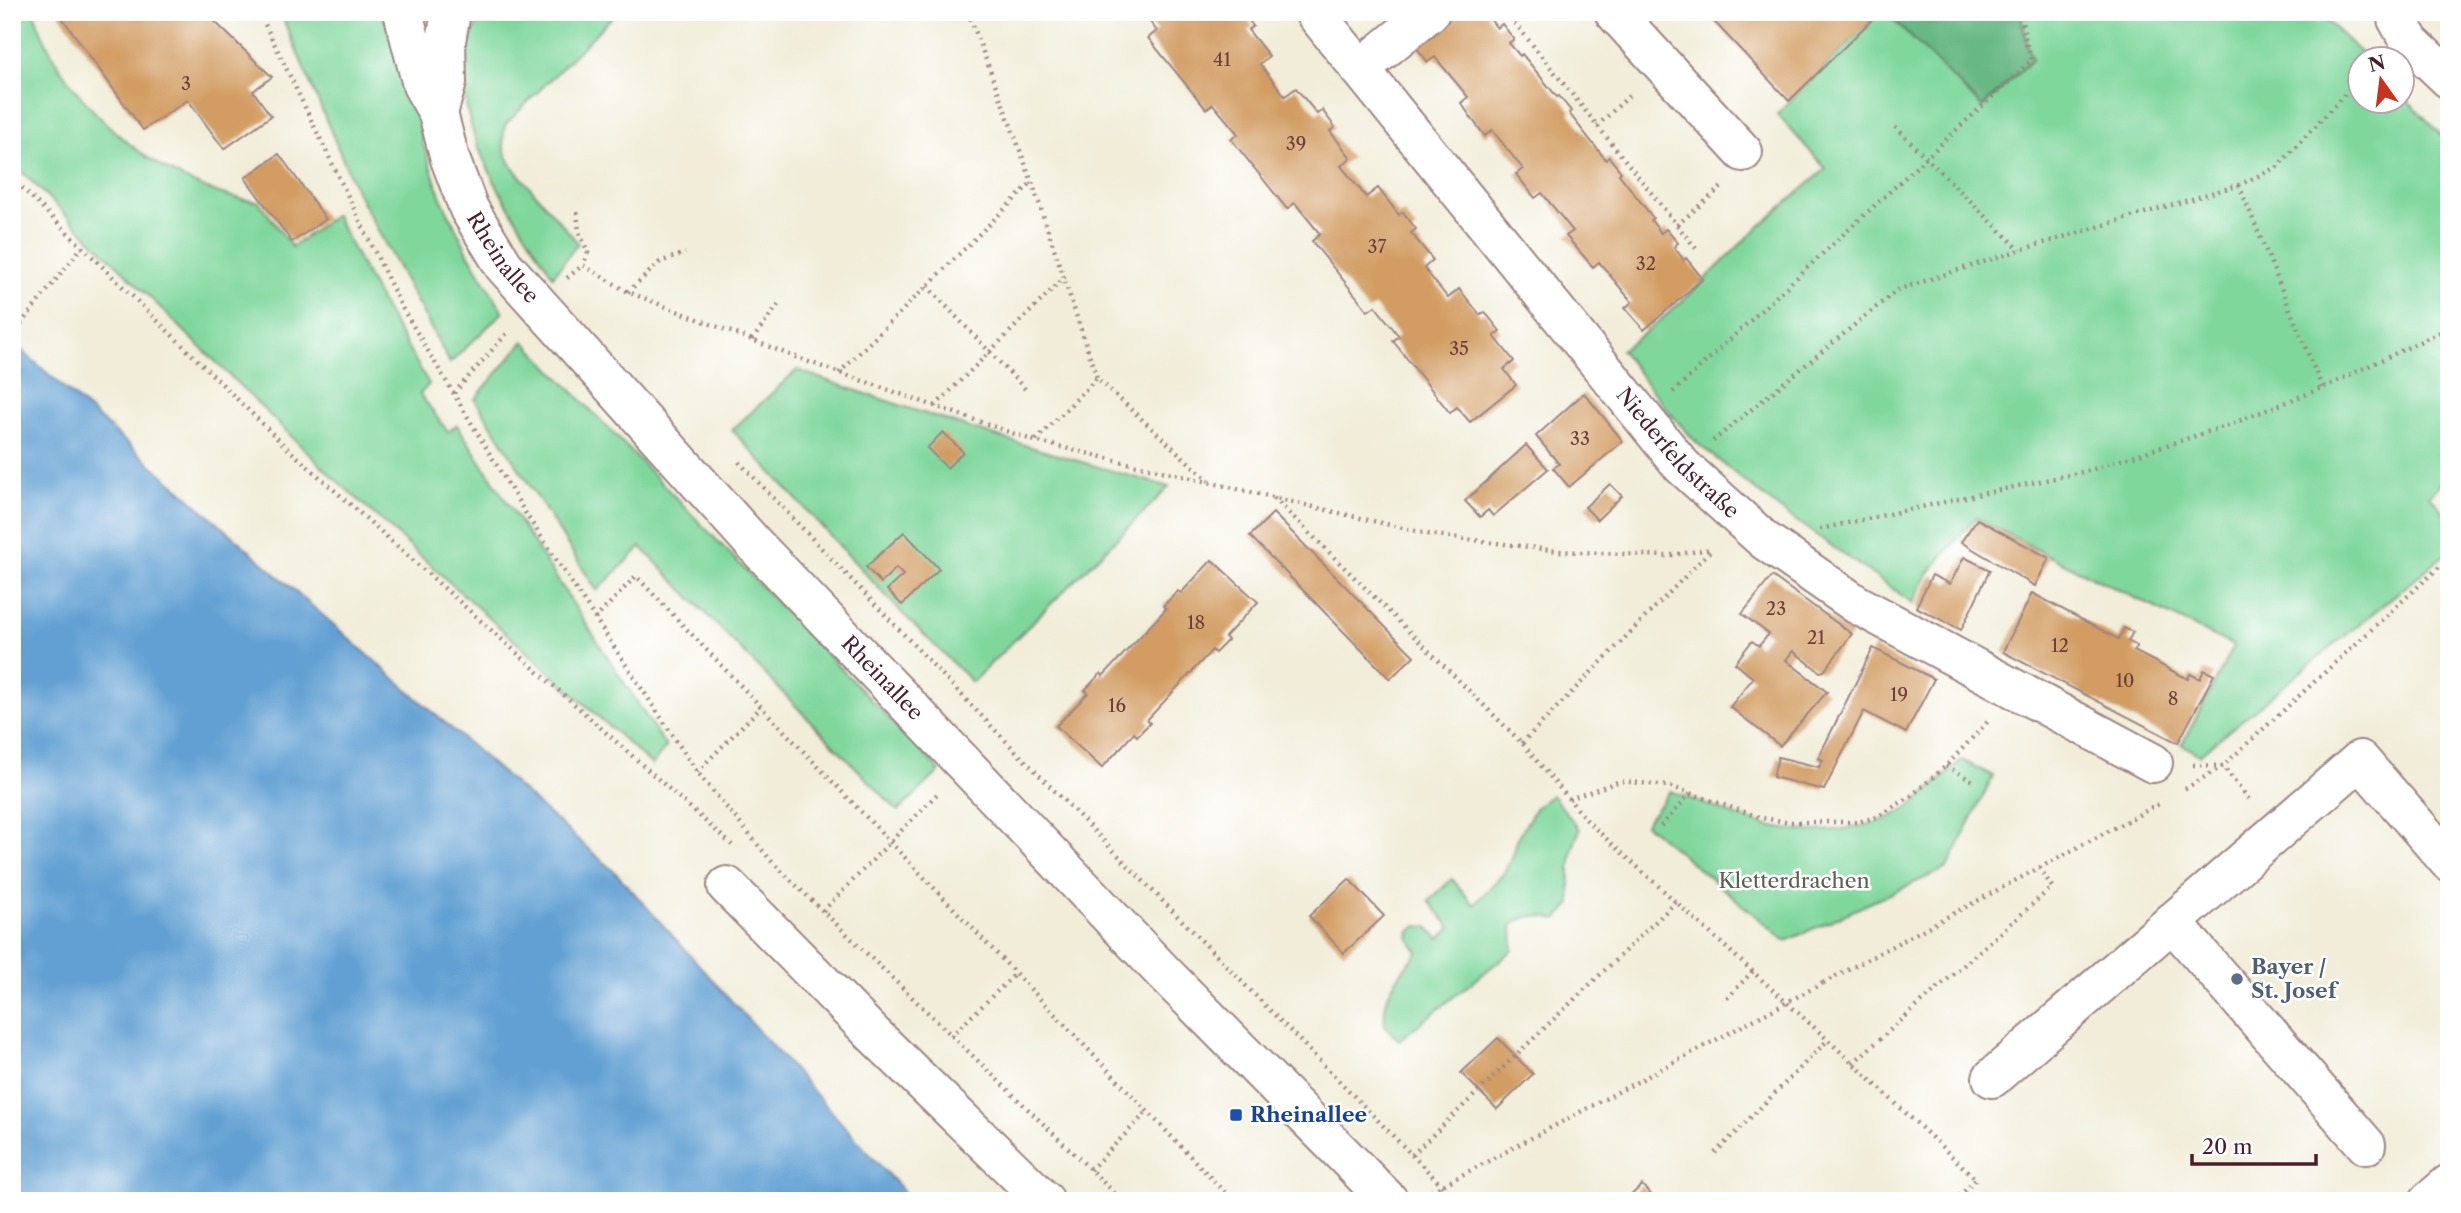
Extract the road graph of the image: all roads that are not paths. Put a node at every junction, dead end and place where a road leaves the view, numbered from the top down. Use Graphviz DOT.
graph roads {
  1 [pos="402,12"];
  2 [pos="451,12"];
  3 [pos="1314,12"];
  4 [pos="1430,12"];
  5 [pos="1614,12"];
  6 [pos="2394,15"];
  7 [pos="1360,69"];
  8 [pos="2449,79"];
  9 [pos="438,113"];
  10 [pos="1743,152"];
  11 [pos="2153,763"];
  12 [pos="2449,862"];
  13 [pos="733,869"];
  14 [pos="2172,922"];
  15 [pos="1993,1078"];
  16 [pos="2366,1145"];
  17 [pos="2449,1184"];
  18 [pos="1045,1201"];
  19 [pos="1389,1201"];
  20 [pos="2429,1201"];
  1 -- 9 [label="main road, Rheinallee"];
  2 -- 9 [label="main road, Rheinallee"];
  3 -- 7 [label="main road, Niederfeldstraße"];
  4 -- 7 [label="main road"];
  5 -- 10 [label="main road"];
  6 -- 8 [label="main road"];
  7 -- 11 [label="main road, Niederfeldstraße"];
  9 -- 19 [label="main road, Rheinallee"];
  12 -- 14 [label="main road"];
  13 -- 18 [label="main road"];
  14 -- 15 [label="main road"];
  14 -- 16 [label="main road"];
  17 -- 20 [label="main road"];
}
